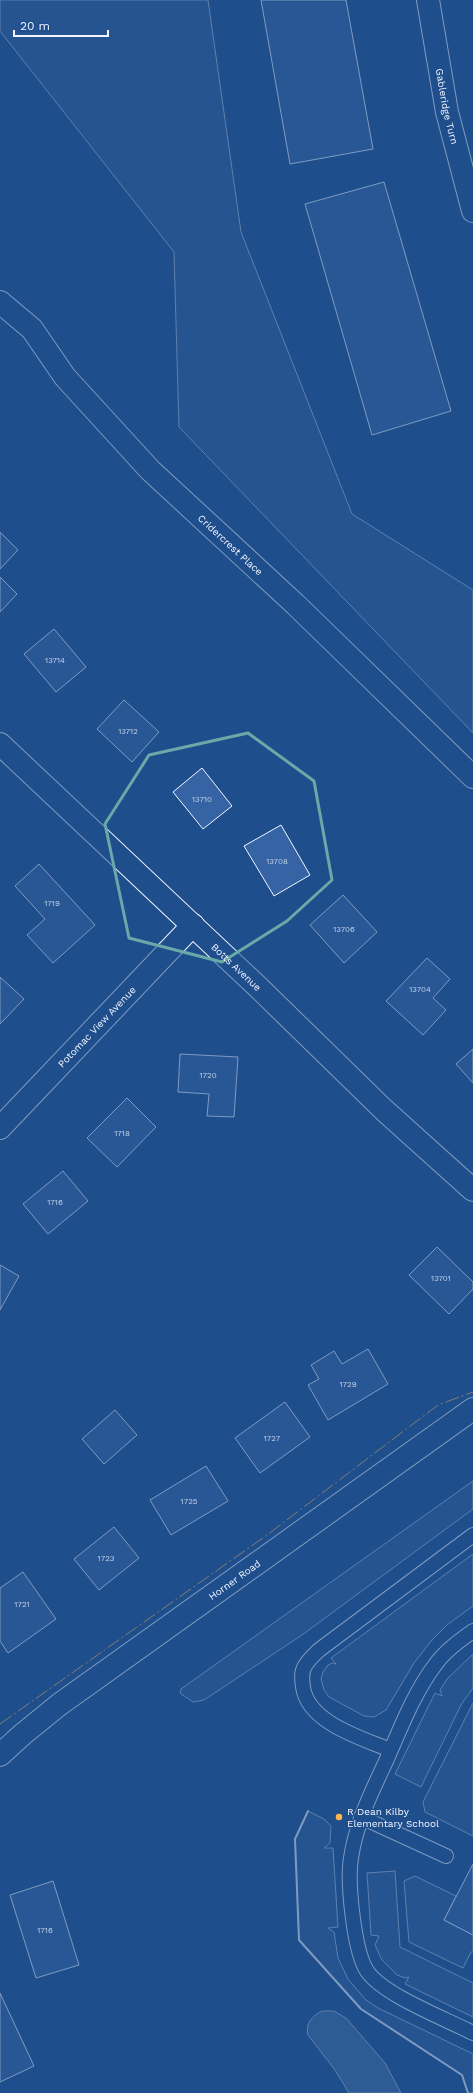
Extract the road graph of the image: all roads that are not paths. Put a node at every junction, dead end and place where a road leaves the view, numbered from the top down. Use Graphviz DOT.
graph roads {
  1 [pos="428,0"];
  2 [pos="473,211"];
  3 [pos="0,302"];
  4 [pos="0,744"];
  5 [pos="473,777"];
  6 [pos="193,926"];
  7 [pos="0,1128"];
  8 [pos="473,1190"];
  9 [pos="473,1409"];
  10 [pos="473,1535"];
  11 [pos="473,1631"];
  12 [pos="390,1750"];
  13 [pos="0,1755"];
  14 [pos="361,1817"];
  15 [pos="446,1856"];
  16 [pos="473,2033"];
  1 -- 2 [label="street, Gableridge Turn"];
  3 -- 5 [label="street, Cridercrest Place"];
  4 -- 6 [label="street, Botts Avenue"];
  6 -- 7 [label="street, Potomac View Avenue"];
  6 -- 8 [label="street, Botts Avenue"];
  9 -- 13 [label="street, Horner Road"];
  10 -- 12 [label="lane"];
  11 -- 12 [label="lane"];
  12 -- 14 [label="lane"];
  14 -- 15 [label="lane"];
  14 -- 16 [label="lane"];
}
